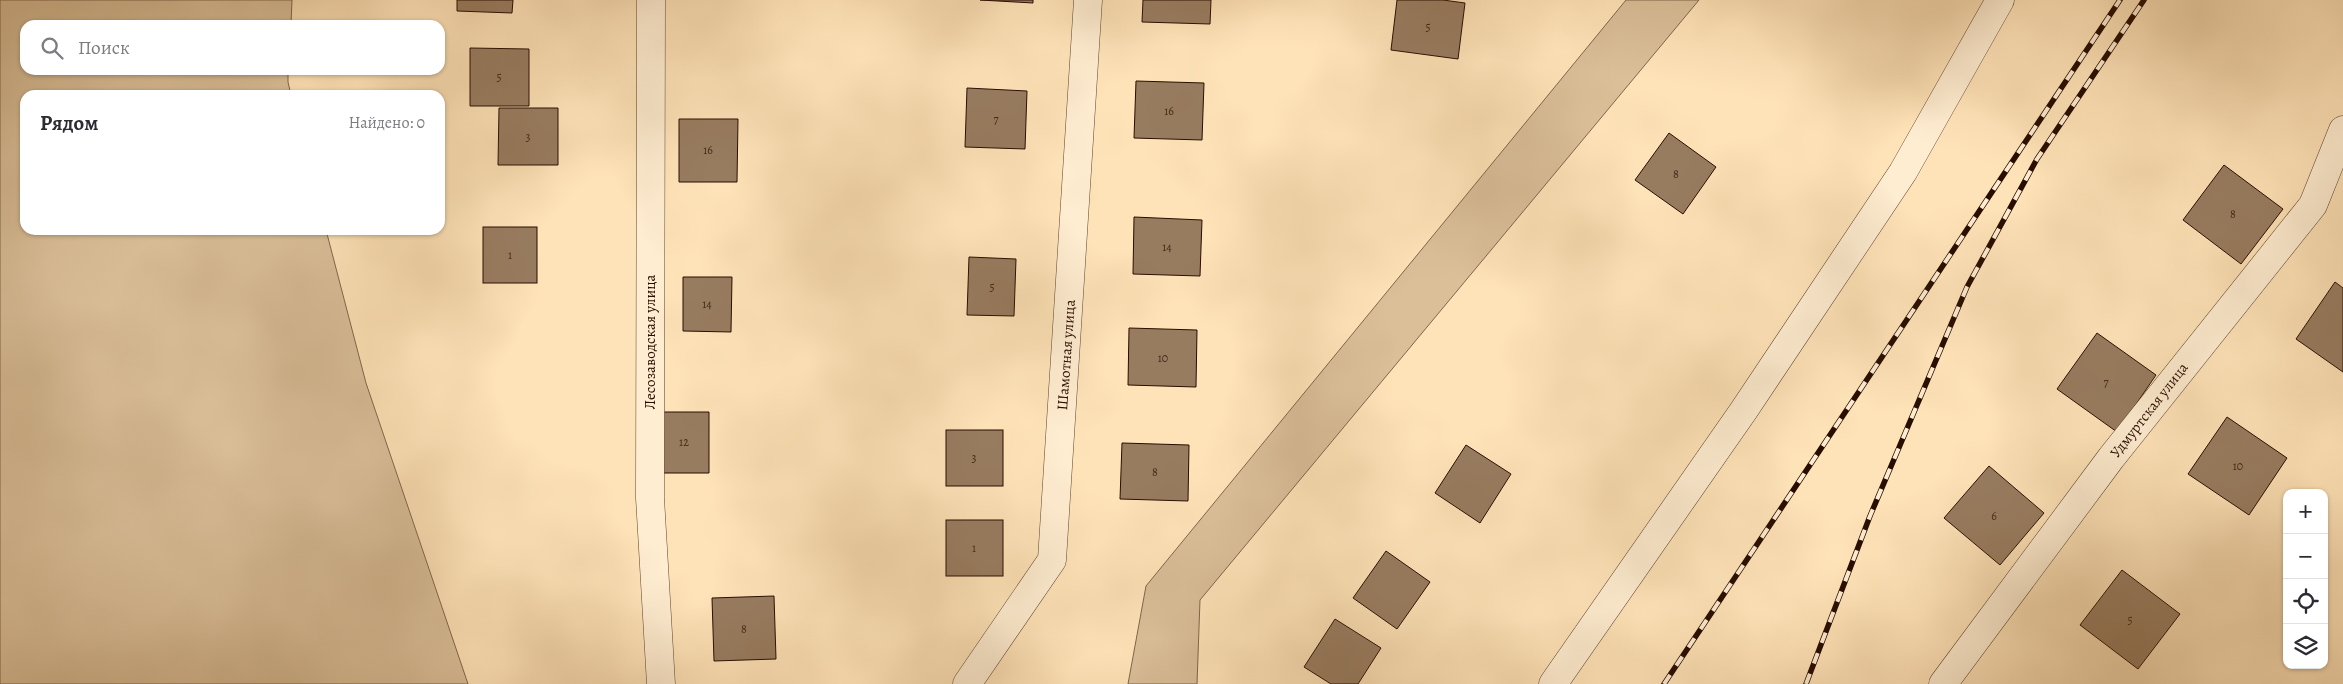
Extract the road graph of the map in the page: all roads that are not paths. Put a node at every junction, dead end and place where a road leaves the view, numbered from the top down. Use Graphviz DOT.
graph roads {
  1 [pos="651,0"];
  2 [pos="1088,0"];
  3 [pos="2000,0"];
  4 [pos="2343,130"];
  5 [pos="661,684"];
  6 [pos="967,684"];
  7 [pos="1554,684"];
  8 [pos="1943,684"];
  1 -- 5 [label="street, Лесозаводская улица"];
  2 -- 6 [label="street, Шамотная улица"];
  3 -- 7 [label="street"];
  4 -- 8 [label="street, Удмуртская улица"];
}
